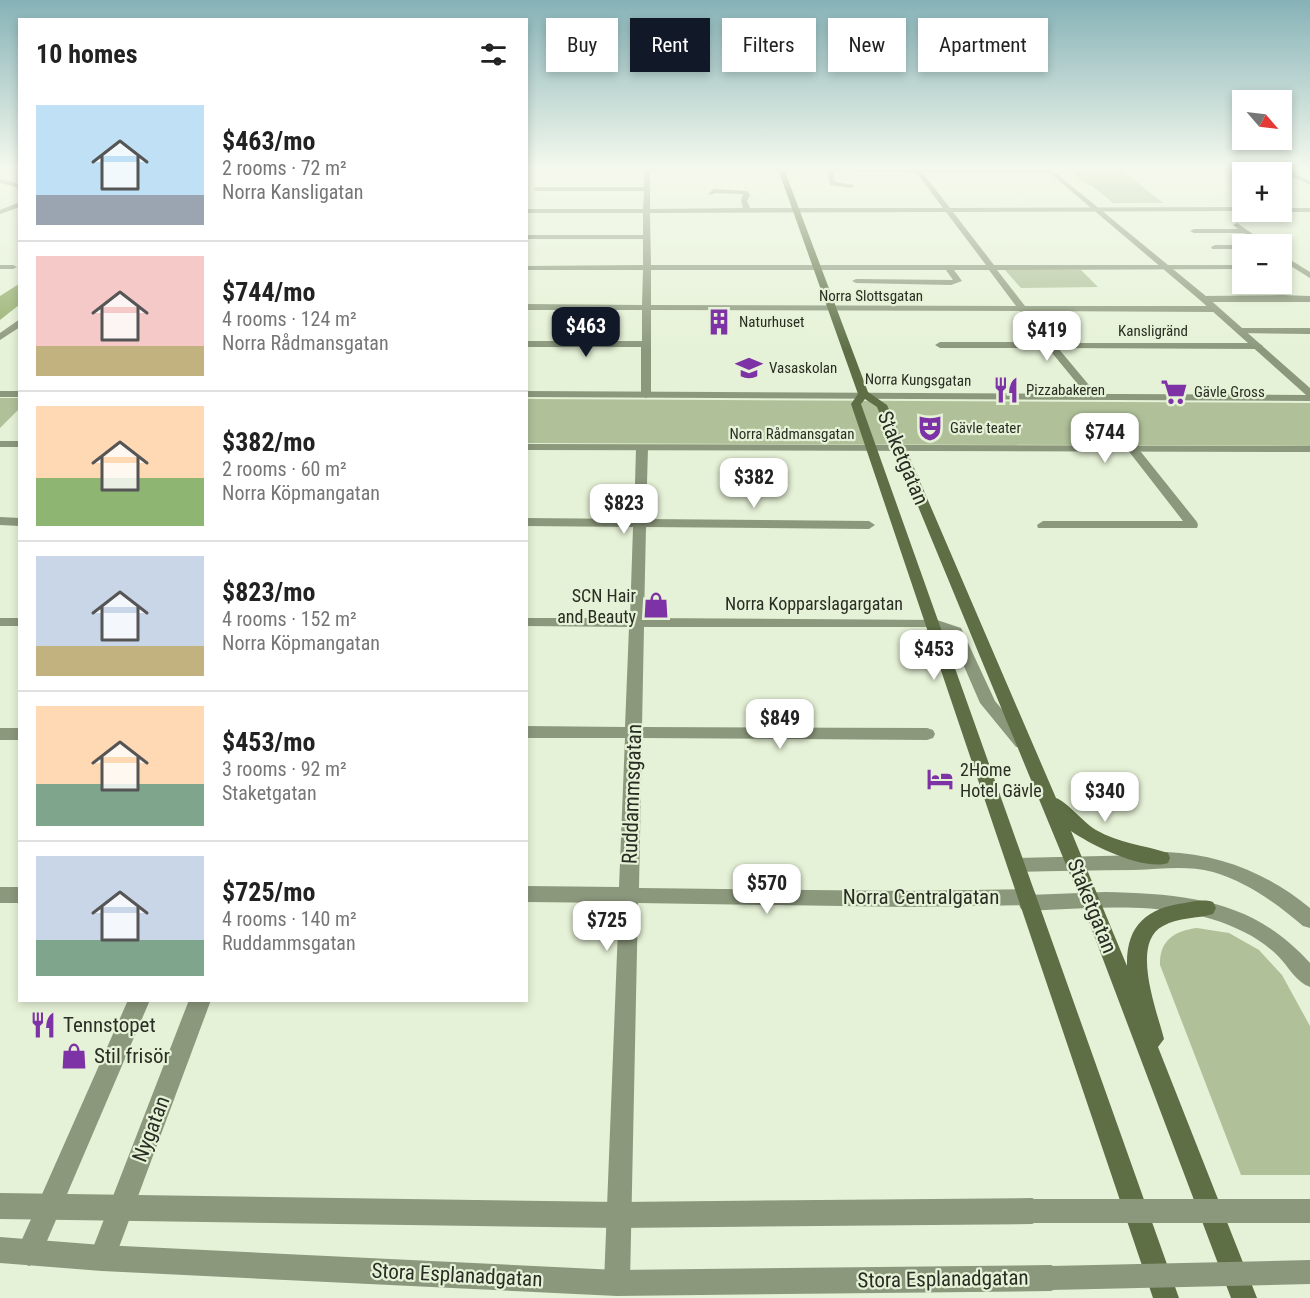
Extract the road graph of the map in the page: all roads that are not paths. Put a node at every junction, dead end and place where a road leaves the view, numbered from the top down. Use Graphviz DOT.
graph roads {
  1 [pos="647,230"];
  2 [pos="803,230"];
  3 [pos="962,230"];
  4 [pos="1121,230"];
  5 [pos="1194,231"];
  6 [pos="1245,231"];
  7 [pos="1249,234"];
  8 [pos="528,237"];
  9 [pos="647,237"];
  10 [pos="1232,246"];
  11 [pos="1215,247"];
  12 [pos="1292,264"];
  13 [pos="990,266"];
  14 [pos="0,267"];
  15 [pos="13,267"];
  16 [pos="948,267"];
  17 [pos="1164,267"];
  18 [pos="1232,267"];
  19 [pos="1292,267"];
  20 [pos="1297,267"];
  21 [pos="528,268"];
  22 [pos="647,268"];
  23 [pos="818,268"];
  24 [pos="1310,276"];
  25 [pos="856,281"];
  26 [pos="1204,299"];
  27 [pos="1310,299"];
  28 [pos="528,307"];
  29 [pos="646,309"];
  30 [pos="833,309"];
  31 [pos="1024,309"];
  32 [pos="1215,309"];
  33 [pos="18,324"];
  34 [pos="1241,331"];
  35 [pos="1310,331"];
  36 [pos="0,337"];
  37 [pos="528,344"];
  38 [pos="646,344"];
  39 [pos="940,345"];
  40 [pos="1051,346"];
  41 [pos="1258,346"];
  42 [pos="1310,393"];
  43 [pos="0,394"];
  44 [pos="18,394"];
  45 [pos="528,394"];
  46 [pos="863,394"];
  47 [pos="646,395"];
  48 [pos="1094,398"];
  49 [pos="1310,398"];
  50 [pos="0,444"];
  51 [pos="18,444"];
  52 [pos="528,447"];
  53 [pos="642,448"];
  54 [pos="873,449"];
  55 [pos="900,449"];
  56 [pos="1133,449"];
  57 [pos="1310,449"];
  58 [pos="0,522"];
  59 [pos="18,522"];
  60 [pos="528,522"];
  61 [pos="640,524"];
  62 [pos="869,525"];
  63 [pos="1043,525"];
  64 [pos="0,622"];
  65 [pos="18,622"];
  66 [pos="528,622"];
  67 [pos="637,622"];
  68 [pos="932,623"];
  69 [pos="634,731"];
  70 [pos="528,732"];
  71 [pos="0,734"];
  72 [pos="18,734"];
  73 [pos="927,734"];
  74 [pos="1030,752"];
  75 [pos="1046,792"];
  76 [pos="1161,858"];
  77 [pos="1075,864"];
  78 [pos="1016,865"];
  79 [pos="528,894"];
  80 [pos="628,894"];
  81 [pos="0,895"];
  82 [pos="18,895"];
  83 [pos="1028,900"];
  84 [pos="1091,901"];
  85 [pos="1206,908"];
  86 [pos="1310,920"];
  87 [pos="1310,978"];
  88 [pos="138,1002"];
  89 [pos="199,1002"];
  90 [pos="1164,1089"];
  91 [pos="0,1206"];
  92 [pos="49,1206"];
  93 [pos="121,1208"];
  94 [pos="1310,1211"];
  95 [pos="619,1215"];
  96 [pos="0,1250"];
  97 [pos="29,1253"];
  98 [pos="102,1258"];
  99 [pos="1310,1272"];
  100 [pos="617,1283"];
  101 [pos="1166,1298"];
  102 [pos="1244,1298"];
  1 -- 9 [label="street"];
  2 -- 23 [label="main road, Staketgatan"];
  3 -- 13 [label="street"];
  4 -- 17 [label="street"];
  5 -- 6 [label="street"];
  6 -- 7 [label="street"];
  8 -- 9 [label="street"];
  9 -- 22 [label="street"];
  10 -- 11 [label="street"];
  12 -- 20 [label="street"];
  13 -- 16 [label="street"];
  13 -- 17 [label="street"];
  13 -- 31 [label="street"];
  14 -- 15 [label="street"];
  16 -- 23 [label="street"];
  16 -- 25 [label="street"];
  17 -- 18 [label="street"];
  17 -- 26 [label="street"];
  19 -- 20 [label="street"];
  20 -- 24 [label="street"];
  21 -- 22 [label="street"];
  22 -- 23 [label="street"];
  22 -- 29 [label="street"];
  23 -- 30 [label="main road, Staketgatan"];
  26 -- 27 [label="street"];
  26 -- 32 [label="street"];
  28 -- 29 [label="street, Norra Slottsgatan"];
  29 -- 30 [label="street, Norra Slottsgatan"];
  29 -- 38 [label="street"];
  30 -- 31 [label="street, Norra Slottsgatan"];
  30 -- 46 [label="main road, Staketgatan"];
  31 -- 32 [label="street, Norra Slottsgatan"];
  31 -- 40 [label="street"];
  32 -- 34 [label="street"];
  33 -- 36 [label="street"];
  34 -- 35 [label="street"];
  34 -- 41 [label="street"];
  37 -- 38 [label="street"];
  38 -- 47 [label="street"];
  39 -- 40 [label="street, Kansligränd"];
  40 -- 41 [label="street, Kansligränd"];
  40 -- 48 [label="street"];
  41 -- 42 [label="street"];
  43 -- 44 [label="street"];
  45 -- 47 [label="street, Norra Kungsgatan"];
  46 -- 47 [label="street, Norra Kungsgatan"];
  46 -- 48 [label="street, Norra Kungsgatan"];
  46 -- 54 [label="main road, Staketgatan"];
  46 -- 55 [label="main road, Staketgatan"];
  48 -- 49 [label="street, Norra Kungsgatan"];
  50 -- 51 [label="street"];
  52 -- 53 [label="street, Norra Rådmansgatan"];
  53 -- 54 [label="street, Norra Rådmansgatan"];
  53 -- 61 [label="street, Ruddammsgatan"];
  54 -- 55 [label="street, Norra Rådmansgatan"];
  54 -- 68 [label="main road, Staketgatan"];
  55 -- 56 [label="street, Norra Rådmansgatan"];
  55 -- 74 [label="main road, Staketgatan"];
  56 -- 57 [label="street, Norra Rådmansgatan"];
  56 -- 63 [label="street"];
  58 -- 59 [label="street"];
  60 -- 61 [label="street"];
  61 -- 62 [label="street"];
  61 -- 67 [label="street, Ruddammsgatan"];
  64 -- 65 [label="street"];
  66 -- 67 [label="street, Norra Kopparslagargatan"];
  67 -- 68 [label="street, Norra Kopparslagargatan"];
  67 -- 69 [label="street, Ruddammsgatan"];
  68 -- 74 [label="street, Norra Kopparslagargatan"];
  68 -- 78 [label="main road, Staketgatan"];
  69 -- 70 [label="street"];
  69 -- 73 [label="street"];
  69 -- 80 [label="street, Ruddammsgatan"];
  71 -- 72 [label="street"];
  74 -- 75 [label="main road, Staketgatan"];
  75 -- 76 [label="main road"];
  75 -- 77 [label="main road, Staketgatan"];
  76 -- 77 [label="street, Norra Centralgatan"];
  76 -- 86 [label="street, Norra Centralgatan"];
  77 -- 78 [label="street, Norra Centralgatan"];
  77 -- 84 [label="main road, Staketgatan"];
  78 -- 83 [label="main road, Staketgatan"];
  79 -- 80 [label="street, Norra Centralgatan"];
  80 -- 83 [label="street, Norra Centralgatan"];
  80 -- 95 [label="street, Ruddammsgatan"];
  81 -- 82 [label="street"];
  83 -- 84 [label="street, Norra Centralgatan"];
  83 -- 101 [label="main road, Staketgatan"];
  84 -- 85 [label="street, Norra Centralgatan"];
  84 -- 90 [label="main road, Staketgatan"];
  85 -- 87 [label="street, Norra Centralgatan"];
  85 -- 90 [label="main road"];
  88 -- 92 [label="street"];
  89 -- 93 [label="street, Nygatan"];
  90 -- 102 [label="main road, Staketgatan"];
  91 -- 92 [label="street"];
  92 -- 93 [label="street"];
  92 -- 97 [label="street"];
  93 -- 95 [label="street"];
  93 -- 98 [label="street, Nygatan"];
  94 -- 95 [label="street, bridge"];
  95 -- 100 [label="street, Ruddammsgatan"];
  96 -- 97 [label="street, Stora Esplanadgatan"];
  97 -- 98 [label="street, Stora Esplanadgatan"];
  98 -- 100 [label="street, Stora Esplanadgatan"];
  99 -- 100 [label="street, Stora Esplanadgatan, bridge"];
}
